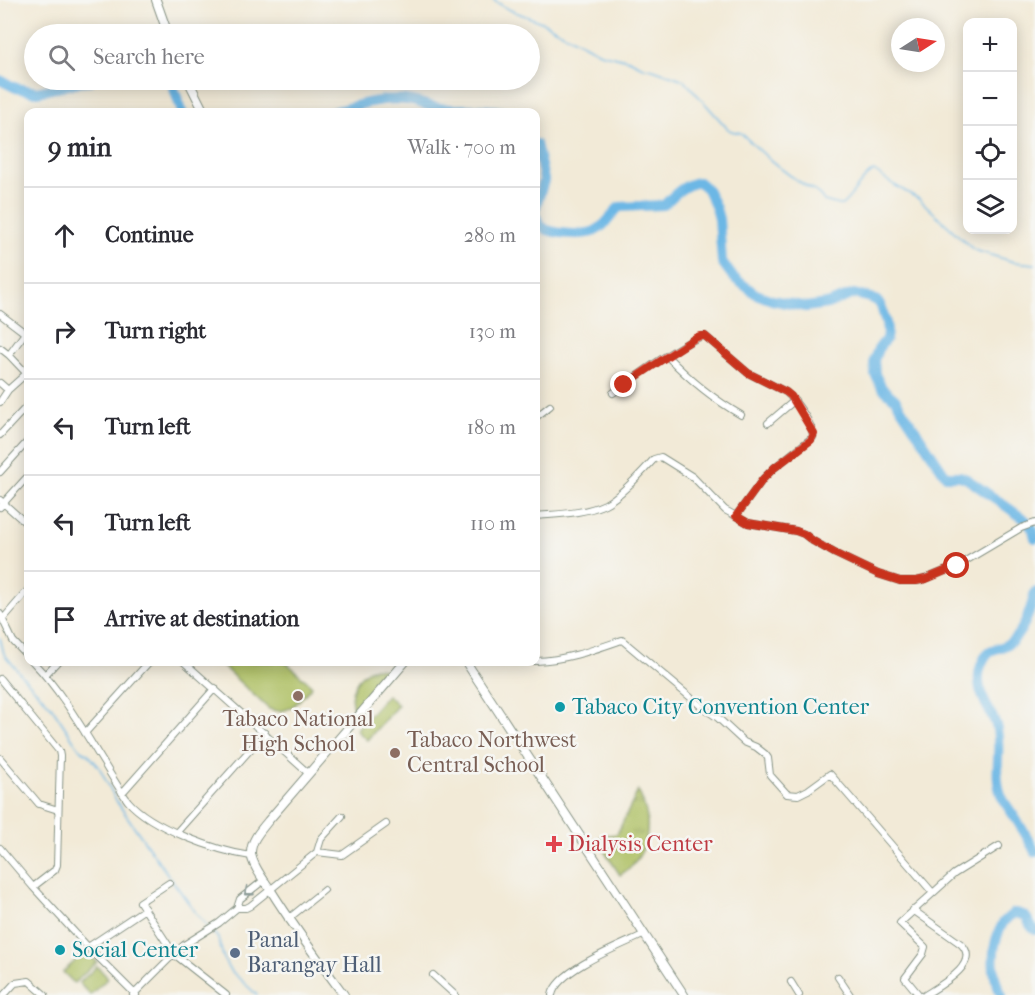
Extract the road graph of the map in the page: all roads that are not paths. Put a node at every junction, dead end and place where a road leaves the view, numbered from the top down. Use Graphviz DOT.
graph roads {
  1 [pos="156,0"];
  2 [pos="164,24"];
  3 [pos="193,90"];
  4 [pos="202,108"];
  5 [pos="0,314"];
  6 [pos="24,332"];
  7 [pos="24,334"];
  8 [pos="0,348"];
  9 [pos="9,355"];
  10 [pos="667,356"];
  11 [pos="24,370"];
  12 [pos="24,377"];
  13 [pos="0,383"];
  14 [pos="8,390"];
  15 [pos="613,393"];
  16 [pos="795,400"];
  17 [pos="0,402"];
  18 [pos="550,406"];
  19 [pos="24,409"];
  20 [pos="540,414"];
  21 [pos="741,415"];
  22 [pos="768,423"];
  23 [pos="0,435"];
  24 [pos="24,445"];
  25 [pos="0,472"];
  26 [pos="24,480"];
  27 [pos="1,503"];
  28 [pos="540,516"];
  29 [pos="736,516"];
  30 [pos="24,522"];
  31 [pos="1035,523"];
  32 [pos="24,594"];
  33 [pos="2,617"];
  34 [pos="24,653"];
  35 [pos="540,661"];
  36 [pos="37,666"];
  37 [pos="53,666"];
  38 [pos="145,666"];
  39 [pos="189,666"];
  40 [pos="401,666"];
  41 [pos="469,666"];
  42 [pos="45,675"];
  43 [pos="0,679"];
  44 [pos="215,688"];
  45 [pos="85,733"];
  46 [pos="265,733"];
  47 [pos="0,758"];
  48 [pos="308,772"];
  49 [pos="123,793"];
  50 [pos="58,810"];
  51 [pos="342,816"];
  52 [pos="386,824"];
  53 [pos="176,833"];
  54 [pos="999,846"];
  55 [pos="0,848"];
  56 [pos="317,852"];
  57 [pos="251,856"];
  58 [pos="264,880"];
  59 [pos="169,883"];
  60 [pos="33,887"];
  61 [pos="324,890"];
  62 [pos="270,891"];
  63 [pos="933,893"];
  64 [pos="237,908"];
  65 [pos="145,909"];
  66 [pos="913,910"];
  67 [pos="288,918"];
  68 [pos="645,934"];
  69 [pos="88,946"];
  70 [pos="174,954"];
  71 [pos="433,975"];
  72 [pos="838,977"];
  73 [pos="791,982"];
  74 [pos="134,994"];
  75 [pos="683,994"];
  76 [pos="4,995"];
  77 [pos="45,995"];
  78 [pos="226,995"];
  79 [pos="344,995"];
  80 [pos="455,995"];
  81 [pos="552,995"];
  82 [pos="799,995"];
  83 [pos="849,995"];
  84 [pos="919,995"];
  85 [pos="925,995"];
  1 -- 2 [label="main road"];
  3 -- 4 [label="main road"];
  5 -- 6 [label="street"];
  7 -- 9 [label="street"];
  8 -- 9 [label="street"];
  9 -- 11 [label="street"];
  10 -- 15 [label="street"];
  10 -- 16 [label="street"];
  10 -- 21 [label="street"];
  12 -- 14 [label="street"];
  13 -- 14 [label="street"];
  14 -- 17 [label="street"];
  16 -- 22 [label="street"];
  16 -- 29 [label="street"];
  18 -- 20 [label="street"];
  19 -- 23 [label="street"];
  24 -- 25 [label="street"];
  26 -- 27 [label="street"];
  27 -- 30 [label="street"];
  28 -- 29 [label="street"];
  29 -- 31 [label="street"];
  32 -- 33 [label="street"];
  33 -- 34 [label="street"];
  35 -- 63 [label="street"];
  36 -- 42 [label="street"];
  37 -- 42 [label="street"];
  38 -- 45 [label="street"];
  39 -- 44 [label="street"];
  40 -- 48 [label="main road"];
  41 -- 68 [label="main road"];
  42 -- 45 [label="street"];
  43 -- 50 [label="street"];
  44 -- 46 [label="street"];
  44 -- 49 [label="street"];
  45 -- 49 [label="street"];
  46 -- 48 [label="street"];
  46 -- 53 [label="street"];
  47 -- 50 [label="street"];
  48 -- 57 [label="main road"];
  49 -- 53 [label="street"];
  50 -- 60 [label="street"];
  51 -- 56 [label="street"];
  52 -- 56 [label="street"];
  53 -- 57 [label="street"];
  54 -- 63 [label="street"];
  55 -- 60 [label="street"];
  56 -- 62 [label="street"];
  57 -- 58 [label="main road"];
  58 -- 62 [label="main road"];
  58 -- 64 [label="street, one-way"];
  59 -- 65 [label="street"];
  60 -- 69 [label="street"];
  61 -- 67 [label="street"];
  62 -- 64 [label="street"];
  62 -- 67 [label="main road"];
  63 -- 66 [label="street"];
  64 -- 70 [label="street"];
  65 -- 69 [label="street"];
  65 -- 70 [label="street"];
  66 -- 84 [label="street"];
  66 -- 85 [label="street"];
  67 -- 79 [label="main road"];
  68 -- 75 [label="main road"];
  68 -- 81 [label="street"];
  69 -- 74 [label="street"];
  70 -- 74 [label="street"];
  70 -- 78 [label="street"];
  71 -- 80 [label="street"];
  72 -- 83 [label="street"];
  73 -- 82 [label="street"];
  76 -- 77 [label="street"];
}
